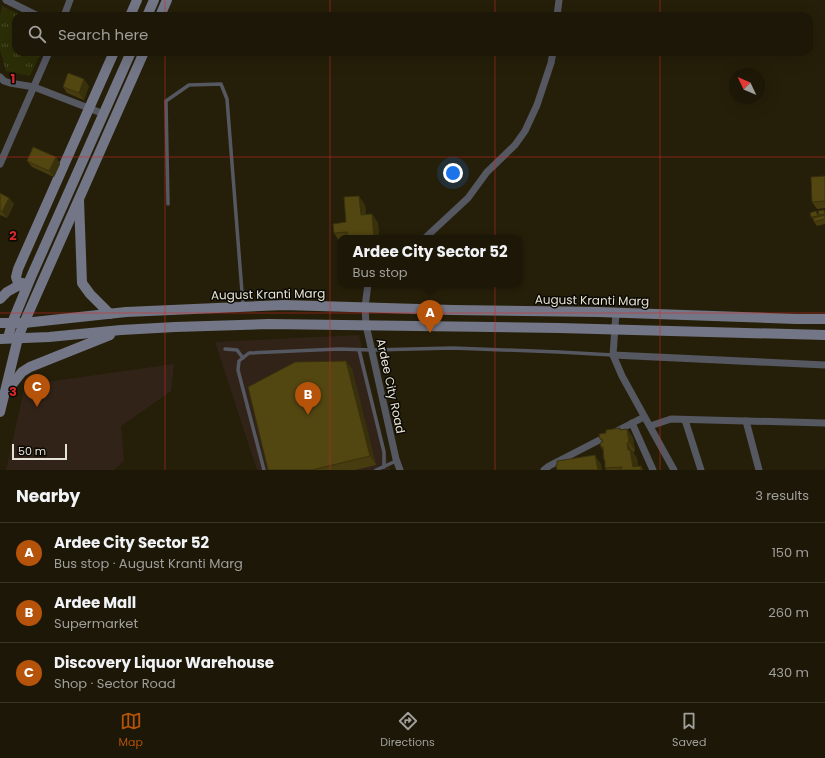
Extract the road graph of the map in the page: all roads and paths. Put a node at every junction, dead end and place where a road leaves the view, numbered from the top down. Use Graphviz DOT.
graph roads {
  1 [pos="6,0"];
  2 [pos="70,0"];
  3 [pos="137,0"];
  4 [pos="154,0"];
  5 [pos="167,0"];
  6 [pos="559,0"];
  7 [pos="30,12"];
  8 [pos="66,12"];
  9 [pos="132,12"];
  10 [pos="149,12"];
  11 [pos="162,12"];
  12 [pos="558,12"];
  13 [pos="47,56"];
  14 [pos="112,56"];
  15 [pos="129,56"];
  16 [pos="142,56"];
  17 [pos="552,56"];
  18 [pos="0,77"];
  19 [pos="34,87"];
  20 [pos="89,108"];
  21 [pos="104,114"];
  22 [pos="0,164"];
  23 [pos="79,196"];
  24 [pos="168,204"];
  25 [pos="428,235"];
  26 [pos="31,277"];
  27 [pos="19,286"];
  28 [pos="368,287"];
  29 [pos="2,294"];
  30 [pos="243,307"];
  31 [pos="365,307"];
  32 [pos="616,313"];
  33 [pos="110,314"];
  34 [pos="825,319"];
  35 [pos="0,323"];
  36 [pos="12,323"];
  37 [pos="24,323"];
  38 [pos="366,325"];
  39 [pos="121,330"];
  40 [pos="614,330"];
  41 [pos="825,335"];
  42 [pos="9,338"];
  43 [pos="225,349"];
  44 [pos="359,350"];
  45 [pos="372,350"];
  46 [pos="613,355"];
  47 [pos="243,358"];
  48 [pos="825,365"];
  49 [pos="3,400"];
  50 [pos="0,412"];
  51 [pos="644,416"];
  52 [pos="685,420"];
  53 [pos="746,421"];
  54 [pos="632,423"];
  55 [pos="825,423"];
  56 [pos="650,426"];
  57 [pos="396,461"];
  58 [pos="384,467"];
  59 [pos="264,470"];
  60 [pos="376,470"];
  61 [pos="400,470"];
  62 [pos="544,470"];
  63 [pos="653,470"];
  64 [pos="674,470"];
  65 [pos="701,470"];
  66 [pos="759,470"];
  1 -- 7 [label="street"];
  2 -- 8 [label="street"];
  3 -- 9 [label="main road"];
  4 -- 10 [label="main road"];
  5 -- 11 [label="main road"];
  6 -- 12 [label="street"];
  13 -- 19 [label="street"];
  14 -- 20 [label="main road"];
  15 -- 21 [label="main road"];
  16 -- 23 [label="main road"];
  17 -- 25 [label="street"];
  18 -- 19 [label="street"];
  19 -- 20 [label="street"];
  19 -- 22 [label="street"];
  20 -- 21 [label="street"];
  20 -- 27 [label="main road"];
  21 -- 26 [label="main road"];
  23 -- 33 [label="main road"];
  23 -- 37 [label="main road"];
  24 -- 30 [label="lane"];
  26 -- 27 [label="main road"];
  26 -- 36 [label="main road"];
  27 -- 29 [label="main road"];
  28 -- 31 [label="street, Ardee City Road"];
  30 -- 31 [label="main road, August Kranti Marg"];
  30 -- 33 [label="main road, August Kranti Marg"];
  31 -- 32 [label="main road, August Kranti Marg"];
  31 -- 38 [label="street, Ardee City Road"];
  32 -- 34 [label="main road, August Kranti Marg"];
  32 -- 40 [label="street"];
  33 -- 37 [label="main road, August Kranti Marg"];
  35 -- 36 [label="main road, August Kranti Marg"];
  36 -- 37 [label="main road, August Kranti Marg"];
  36 -- 42 [label="main road"];
  37 -- 42 [label="main road"];
  38 -- 39 [label="main road"];
  38 -- 40 [label="main road"];
  38 -- 45 [label="street, Ardee City Road"];
  39 -- 42 [label="main road"];
  39 -- 49 [label="main road"];
  40 -- 41 [label="main road"];
  40 -- 46 [label="street"];
  42 -- 49 [label="main road"];
  43 -- 47 [label="lane"];
  44 -- 45 [label="lane"];
  44 -- 47 [label="lane"];
  44 -- 58 [label="lane"];
  45 -- 46 [label="lane"];
  45 -- 57 [label="street, Ardee City Road"];
  46 -- 48 [label="street"];
  46 -- 51 [label="street"];
  47 -- 59 [label="lane"];
  49 -- 50 [label="main road"];
  51 -- 54 [label="street"];
  51 -- 56 [label="street"];
  52 -- 53 [label="street"];
  52 -- 56 [label="street"];
  52 -- 65 [label="street"];
  53 -- 55 [label="street"];
  53 -- 66 [label="street"];
  54 -- 62 [label="street"];
  54 -- 63 [label="street"];
  56 -- 64 [label="street"];
  57 -- 58 [label="lane"];
  57 -- 61 [label="street, Ardee City Road"];
  58 -- 60 [label="lane"];
}
